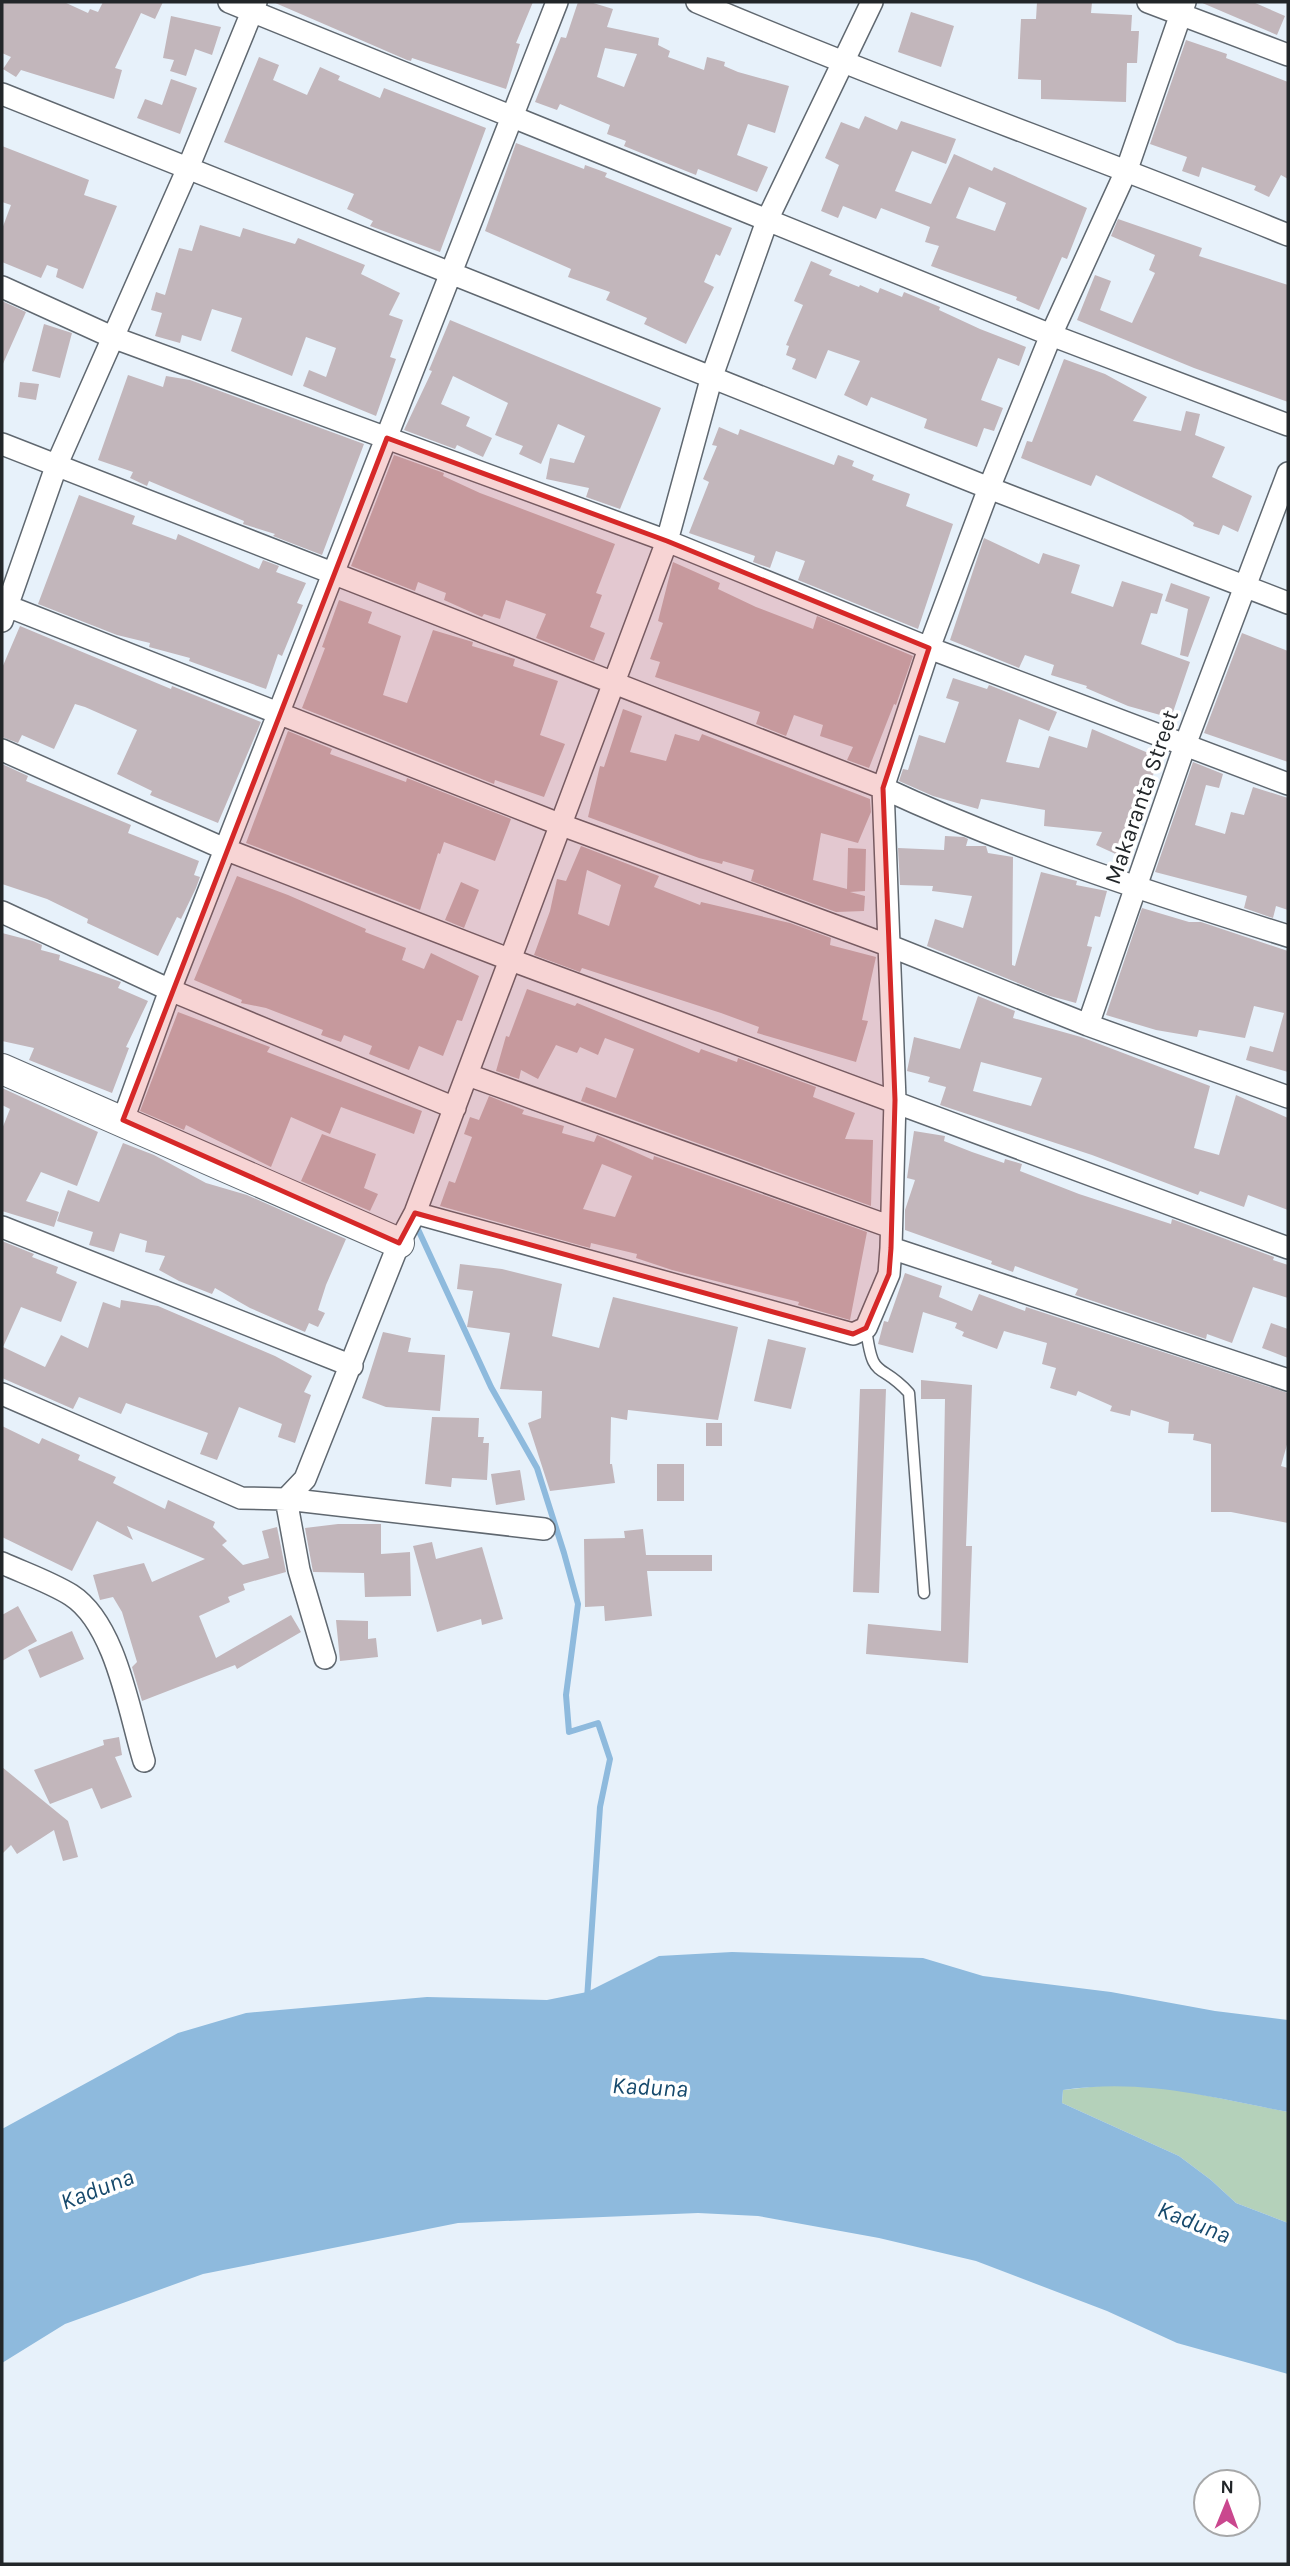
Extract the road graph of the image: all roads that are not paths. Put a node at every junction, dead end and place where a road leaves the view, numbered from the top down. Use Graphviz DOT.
graph roads {
  1 [pos="229,2"];
  2 [pos="557,2"];
  3 [pos="697,2"];
  4 [pos="872,2"];
  5 [pos="1148,2"];
  6 [pos="254,6"];
  7 [pos="1182,8"];
  8 [pos="1288,55"];
  9 [pos="844,64"];
  10 [pos="2,94"];
  11 [pos="513,118"];
  12 [pos="188,168"];
  13 [pos="1126,169"];
  14 [pos="768,218"];
  15 [pos="1288,235"];
  16 [pos="452,274"];
  17 [pos="2,287"];
  18 [pos="1051,335"];
  19 [pos="112,337"];
  20 [pos="712,376"];
  21 [pos="1288,425"];
  22 [pos="387,438"];
  23 [pos="2,444"];
  24 [pos="57,464"];
  25 [pos="1288,474"];
  26 [pos="989,488"];
  27 [pos="667,541"];
  28 [pos="331,575"];
  29 [pos="1245,587"];
  30 [pos="1288,603"];
  31 [pos="4,611"];
  32 [pos="929,648"];
  33 [pos="613,681"];
  34 [pos="279,716"];
  35 [pos="1185,745"];
  36 [pos="2,750"];
  37 [pos="1288,784"];
  38 [pos="883,788"];
  39 [pos="559,824"];
  40 [pos="227,850"];
  41 [pos="1137,888"];
  42 [pos="2,912"];
  43 [pos="1288,936"];
  44 [pos="890,946"];
  45 [pos="512,960"];
  46 [pos="170,990"];
  47 [pos="1088,1025"];
  48 [pos="2,1069"];
  49 [pos="468,1075"];
  50 [pos="1288,1097"];
  51 [pos="895,1100"];
  52 [pos="455,1108"];
  53 [pos="123,1120"];
  54 [pos="415,1213"];
  55 [pos="2,1227"];
  56 [pos="891,1237"];
  57 [pos="399,1243"];
  58 [pos="1288,1248"];
  59 [pos="866,1328"];
  60 [pos="352,1366"];
  61 [pos="1288,1380"];
  62 [pos="2,1394"];
  63 [pos="286,1499"];
  64 [pos="544,1529"];
  65 [pos="2,1563"];
  66 [pos="924,1593"];
  67 [pos="325,1658"];
  68 [pos="144,1761"];
  1 -- 6 [label="street"];
  2 -- 11 [label="street"];
  3 -- 9 [label="street"];
  4 -- 9 [label="street"];
  5 -- 7 [label="street"];
  6 -- 11 [label="street"];
  6 -- 12 [label="street"];
  7 -- 8 [label="street"];
  7 -- 13 [label="street"];
  9 -- 13 [label="street"];
  9 -- 14 [label="street"];
  10 -- 12 [label="street"];
  11 -- 14 [label="street"];
  11 -- 16 [label="street"];
  12 -- 16 [label="street"];
  12 -- 19 [label="street"];
  13 -- 15 [label="street"];
  13 -- 18 [label="street"];
  14 -- 18 [label="street"];
  14 -- 20 [label="street"];
  16 -- 20 [label="street"];
  16 -- 22 [label="street"];
  17 -- 19 [label="street"];
  18 -- 21 [label="street"];
  18 -- 26 [label="street"];
  19 -- 22 [label="street"];
  19 -- 24 [label="street"];
  20 -- 26 [label="street"];
  20 -- 27 [label="street"];
  22 -- 27 [label="street"];
  22 -- 28 [label="street"];
  23 -- 24 [label="street"];
  24 -- 28 [label="street"];
  24 -- 31 [label="street"];
  25 -- 29 [label="street, Makaranta Street"];
  26 -- 29 [label="street"];
  26 -- 32 [label="street"];
  27 -- 32 [label="street"];
  27 -- 33 [label="street"];
  28 -- 33 [label="street"];
  28 -- 34 [label="street"];
  29 -- 30 [label="street"];
  29 -- 35 [label="street, Makaranta Street"];
  31 -- 34 [label="street"];
  32 -- 35 [label="street"];
  32 -- 38 [label="street"];
  33 -- 38 [label="street"];
  33 -- 39 [label="street"];
  34 -- 39 [label="street"];
  34 -- 40 [label="street"];
  35 -- 37 [label="street"];
  35 -- 41 [label="street, Makaranta Street"];
  36 -- 40 [label="street"];
  38 -- 41 [label="street"];
  38 -- 44 [label="street"];
  39 -- 44 [label="street"];
  39 -- 45 [label="street"];
  40 -- 45 [label="street"];
  40 -- 46 [label="street"];
  41 -- 43 [label="street"];
  41 -- 47 [label="street, Makaranta Street"];
  42 -- 46 [label="street"];
  44 -- 47 [label="street"];
  44 -- 51 [label="street"];
  45 -- 49 [label="street"];
  45 -- 51 [label="street"];
  46 -- 52 [label="street"];
  46 -- 53 [label="street"];
  47 -- 50 [label="street"];
  48 -- 53 [label="street"];
  49 -- 52 [label="street"];
  49 -- 56 [label="street"];
  51 -- 56 [label="street"];
  51 -- 58 [label="street"];
  52 -- 54 [label="street"];
  53 -- 57 [label="street"];
  54 -- 57 [label="street"];
  54 -- 59 [label="street"];
  55 -- 60 [label="street"];
  56 -- 59 [label="street"];
  56 -- 61 [label="street"];
  57 -- 60 [label="street"];
  59 -- 66 [label="lane"];
  60 -- 63 [label="street"];
  62 -- 63 [label="street"];
  63 -- 64 [label="street"];
  63 -- 67 [label="street"];
  65 -- 68 [label="street"];
}
